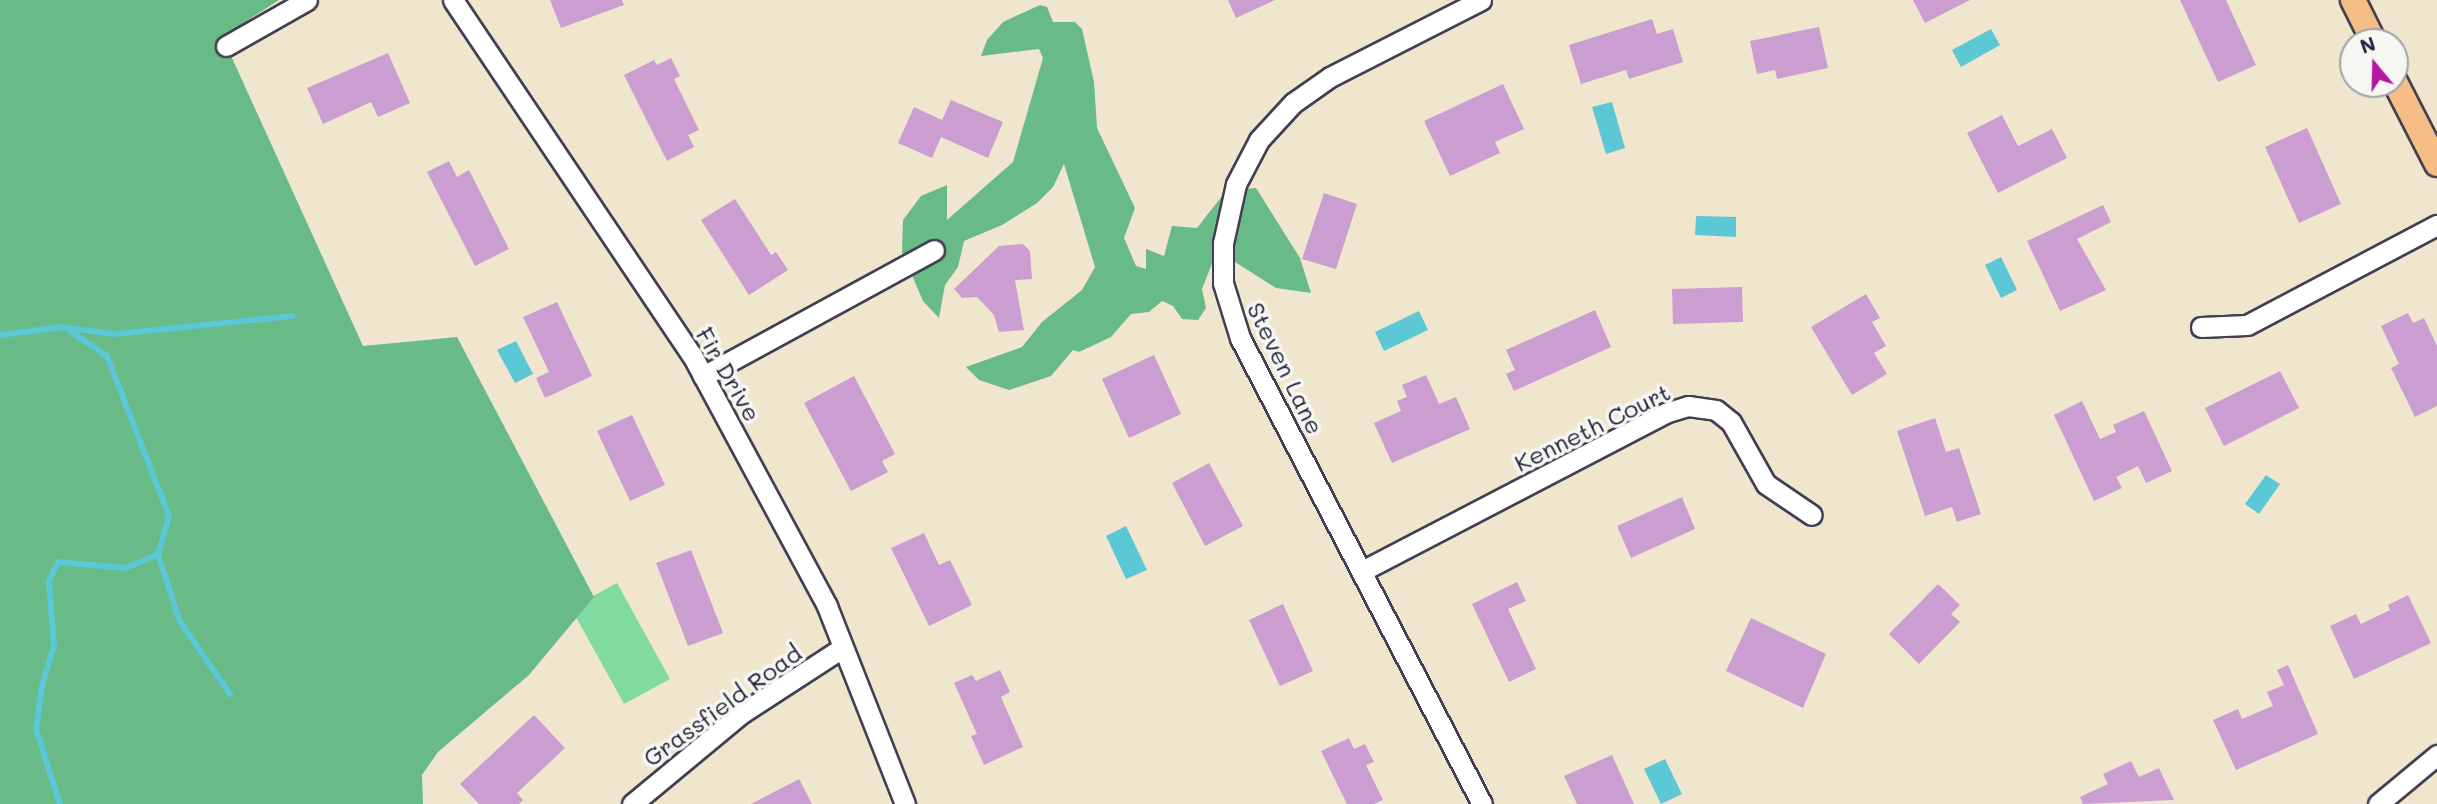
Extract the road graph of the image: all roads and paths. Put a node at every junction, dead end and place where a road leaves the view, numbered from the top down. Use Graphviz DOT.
graph roads {
  1 [pos="307,0"];
  2 [pos="453,0"];
  3 [pos="1481,0"];
  4 [pos="2353,0"];
  5 [pos="2367,28"];
  6 [pos="226,46"];
  7 [pos="2403,98"];
  8 [pos="2437,164"];
  9 [pos="2437,225"];
  10 [pos="934,250"];
  11 [pos="2201,327"];
  12 [pos="703,376"];
  13 [pos="1812,515"];
  14 [pos="1362,571"];
  15 [pos="842,648"];
  16 [pos="2437,755"];
  17 [pos="632,804"];
  18 [pos="905,804"];
  19 [pos="1482,804"];
  20 [pos="2378,804"];
  1 -- 6 [label="street"];
  2 -- 12 [label="street, Fir Drive"];
  3 -- 14 [label="street, Steven Lane"];
  4 -- 5 [label="main road"];
  7 -- 8 [label="main road"];
  9 -- 11 [label="street"];
  10 -- 12 [label="street"];
  12 -- 15 [label="street, Fir Drive"];
  13 -- 14 [label="street, Kenneth Court"];
  14 -- 19 [label="street, Steven Lane"];
  15 -- 17 [label="street, Grassfield Road"];
  15 -- 18 [label="street, Fir Drive"];
  16 -- 20 [label="street"];
}
